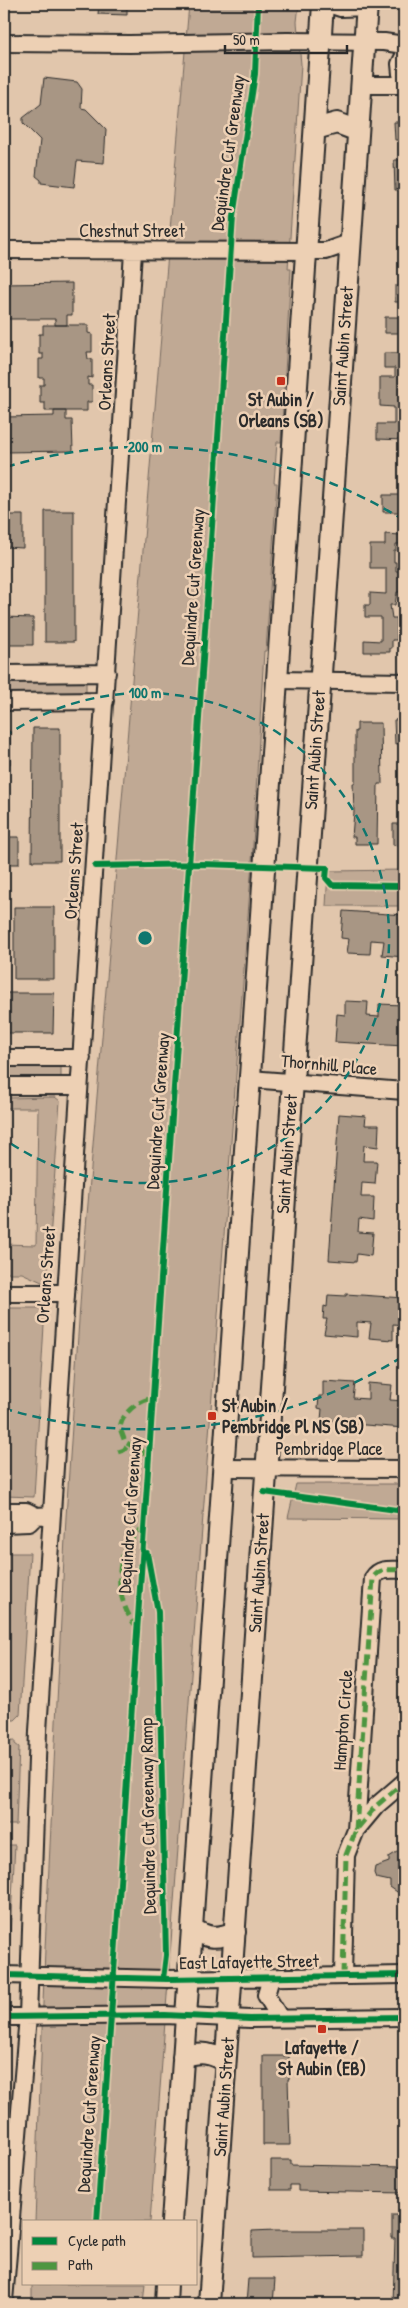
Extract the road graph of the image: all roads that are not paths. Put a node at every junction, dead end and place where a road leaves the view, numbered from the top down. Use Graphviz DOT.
graph roads {
  1 [pos="323,4"];
  2 [pos="335,4"];
  3 [pos="367,4"];
  4 [pos="364,42"];
  5 [pos="4,43"];
  6 [pos="320,43"];
  7 [pos="404,45"];
  8 [pos="404,56"];
  9 [pos="404,77"];
  10 [pos="361,85"];
  11 [pos="404,85"];
  12 [pos="315,129"];
  13 [pos="358,131"];
  14 [pos="349,243"];
  15 [pos="4,250"];
  16 [pos="306,250"];
  17 [pos="134,252"];
  18 [pos="107,673"];
  19 [pos="4,674"];
  20 [pos="277,680"];
  21 [pos="319,682"];
  22 [pos="404,682"];
  23 [pos="105,701"];
  24 [pos="4,702"];
  25 [pos="4,1058"];
  26 [pos="82,1058"];
  27 [pos="250,1079"];
  28 [pos="292,1082"];
  29 [pos="4,1086"];
  30 [pos="79,1086"];
  31 [pos="404,1091"];
  32 [pos="4,1293"];
  33 [pos="65,1294"];
  34 [pos="223,1468"];
  35 [pos="266,1469"];
  36 [pos="404,1469"];
  37 [pos="4,1504"];
  38 [pos="4,1511"];
  39 [pos="38,1514"];
  40 [pos="4,1524"];
  41 [pos="404,1570"];
  42 [pos="404,1782"];
  43 [pos="356,1830"];
  44 [pos="192,1928"];
  45 [pos="235,1932"];
  46 [pos="4,1975"];
  47 [pos="343,1975"];
  48 [pos="404,1975"];
  49 [pos="28,1976"];
  50 [pos="232,1978"];
  51 [pos="272,1978"];
  52 [pos="189,1979"];
  53 [pos="28,2016"];
  54 [pos="186,2016"];
  55 [pos="4,2017"];
  56 [pos="230,2017"];
  57 [pos="404,2017"];
  58 [pos="280,2018"];
  59 [pos="183,2057"];
  60 [pos="225,2062"];
  61 [pos="172,2220"];
  62 [pos="6,2235"];
  63 [pos="5,2263"];
  64 [pos="167,2286"];
  65 [pos="4,2301"];
  66 [pos="166,2304"];
  67 [pos="209,2304"];
  1 -- 6 [label="main road"];
  2 -- 3 [label="main road"];
  3 -- 4 [label="main road, Saint Aubin Street"];
  4 -- 6 [label="street"];
  4 -- 7 [label="street"];
  4 -- 10 [label="main road, Saint Aubin Street"];
  5 -- 6 [label="street"];
  6 -- 12 [label="main road"];
  8 -- 9 [label="street"];
  10 -- 11 [label="street"];
  10 -- 13 [label="main road, Saint Aubin Street"];
  12 -- 13 [label="main road"];
  12 -- 16 [label="main road"];
  13 -- 14 [label="main road, Saint Aubin Street"];
  14 -- 16 [label="street, Chestnut Street"];
  14 -- 21 [label="main road, Saint Aubin Street"];
  15 -- 17 [label="street, Chestnut Street"];
  16 -- 17 [label="street, Chestnut Street"];
  16 -- 20 [label="main road"];
  17 -- 18 [label="street, Orleans Street"];
  18 -- 19 [label="street"];
  18 -- 23 [label="street, Orleans Street"];
  20 -- 21 [label="street"];
  20 -- 27 [label="main road"];
  21 -- 22 [label="street"];
  21 -- 28 [label="main road, Saint Aubin Street"];
  23 -- 24 [label="street"];
  23 -- 26 [label="street, Orleans Street"];
  25 -- 26 [label="street"];
  26 -- 30 [label="street, Orleans Street"];
  27 -- 28 [label="street, Thornhill Place"];
  27 -- 34 [label="main road"];
  28 -- 31 [label="street, Thornhill Place"];
  28 -- 35 [label="main road, Saint Aubin Street"];
  29 -- 30 [label="street"];
  30 -- 33 [label="street, Orleans Street"];
  32 -- 33 [label="street"];
  33 -- 39 [label="street, Orleans Street"];
  34 -- 35 [label="street, Pembridge Place"];
  34 -- 44 [label="main road"];
  35 -- 36 [label="street, Pembridge Place"];
  35 -- 45 [label="main road, Saint Aubin Street"];
  37 -- 39 [label="street"];
  38 -- 39 [label="street"];
  39 -- 40 [label="street"];
  39 -- 49 [label="street, Orleans Street"];
  41 -- 43 [label="street, Hampton Circle"];
  42 -- 43 [label="street"];
  43 -- 47 [label="street"];
  44 -- 45 [label="main road"];
  44 -- 52 [label="main road"];
  45 -- 50 [label="main road, Saint Aubin Street"];
  46 -- 49 [label="street, East Lafayette Street"];
  47 -- 48 [label="street, East Lafayette Street"];
  47 -- 51 [label="street, East Lafayette Street"];
  49 -- 52 [label="street, East Lafayette Street"];
  49 -- 53 [label="street, Orleans Street"];
  50 -- 51 [label="street, East Lafayette Street"];
  50 -- 52 [label="street, East Lafayette Street"];
  50 -- 56 [label="main road, Saint Aubin Street"];
  51 -- 58 [label="street"];
  52 -- 54 [label="main road"];
  53 -- 54 [label="street"];
  53 -- 55 [label="street"];
  53 -- 62 [label="street, Orleans Street"];
  54 -- 56 [label="street"];
  54 -- 59 [label="main road"];
  56 -- 58 [label="street"];
  56 -- 60 [label="main road, Saint Aubin Street"];
  57 -- 58 [label="street"];
  59 -- 60 [label="main road"];
  59 -- 61 [label="main road"];
  60 -- 67 [label="main road, Saint Aubin Street"];
  62 -- 63 [label="street, Orleans Street"];
  63 -- 65 [label="street, Orleans Street"];
  64 -- 66 [label="main road"];
}
